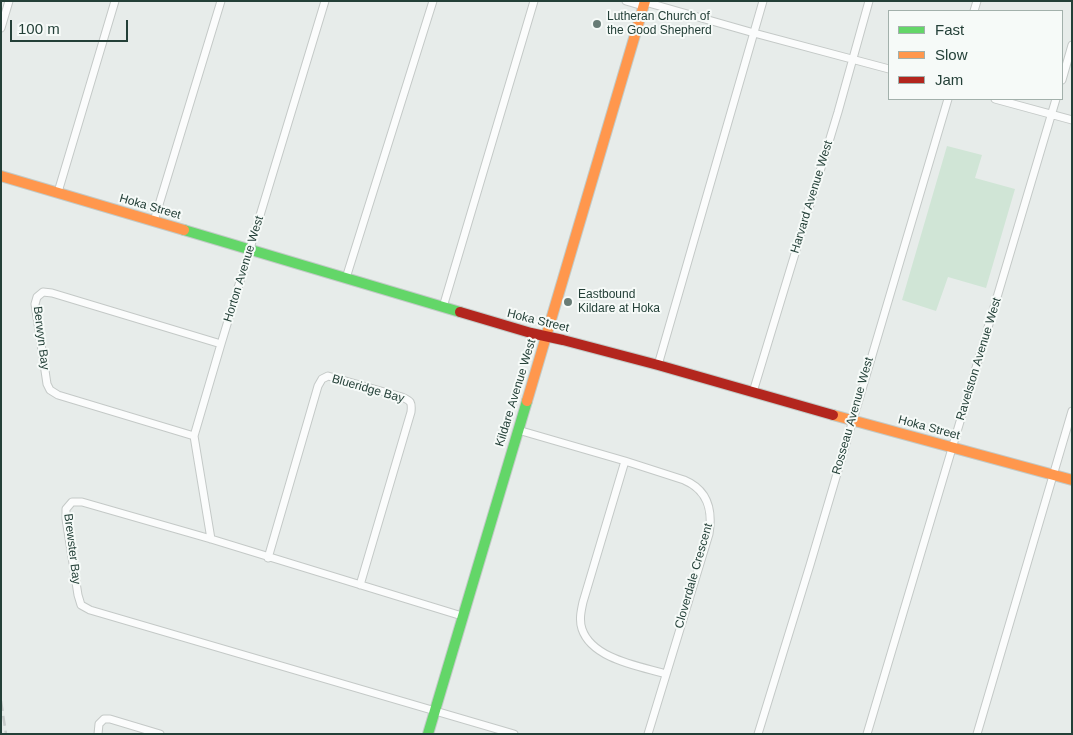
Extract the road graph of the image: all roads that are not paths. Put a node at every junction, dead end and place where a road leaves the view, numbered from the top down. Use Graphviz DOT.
graph roads {
  1 [pos="9,1"];
  2 [pos="116,1"];
  3 [pos="221,1"];
  4 [pos="326,1"];
  5 [pos="433,1"];
  6 [pos="534,1"];
  7 [pos="626,1"];
  8 [pos="763,1"];
  9 [pos="870,1"];
  10 [pos="644,3"];
  11 [pos="1,28"];
  12 [pos="754,33"];
  13 [pos="1072,46"];
  14 [pos="853,59"];
  15 [pos="888,69"];
  16 [pos="1063,77"];
  17 [pos="948,100"];
  18 [pos="1000,100"];
  19 [pos="1056,100"];
  20 [pos="1052,114"];
  21 [pos="1072,120"];
  22 [pos="1,176"];
  23 [pos="58,192"];
  24 [pos="154,221"];
  25 [pos="250,250"];
  26 [pos="346,278"];
  27 [pos="443,307"];
  28 [pos="546,336"];
  29 [pos="221,344"];
  30 [pos="658,365"];
  31 [pos="753,392"];
  32 [pos="1072,411"];
  33 [pos="852,420"];
  34 [pos="518,430"];
  35 [pos="194,436"];
  36 [pos="952,448"];
  37 [pos="625,461"];
  38 [pos="1053,475"];
  39 [pos="1072,480"];
  40 [pos="211,539"];
  41 [pos="268,558"];
  42 [pos="360,585"];
  43 [pos="462,616"];
  44 [pos="666,674"];
  45 [pos="435,711"];
  46 [pos="98,734"];
  47 [pos="160,734"];
  48 [pos="428,734"];
  49 [pos="514,734"];
  50 [pos="648,734"];
  51 [pos="758,734"];
  52 [pos="867,734"];
  53 [pos="976,734"];
  1 -- 11 [label="street"];
  2 -- 23 [label="street"];
  3 -- 24 [label="street"];
  4 -- 25 [label="street, Horton Avenue West"];
  5 -- 26 [label="street"];
  6 -- 27 [label="street"];
  7 -- 10 [label="street"];
  8 -- 12 [label="street"];
  9 -- 14 [label="street, Harvard Avenue West"];
  10 -- 12 [label="street"];
  10 -- 28 [label="street, Kildare Avenue West"];
  12 -- 14 [label="street"];
  12 -- 30 [label="street"];
  13 -- 16 [label="street"];
  14 -- 15 [label="street"];
  14 -- 31 [label="street, Harvard Avenue West"];
  17 -- 33 [label="street, Rosseau Avenue West"];
  18 -- 20 [label="street"];
  19 -- 20 [label="street, Ravelston Avenue West"];
  20 -- 21 [label="street"];
  20 -- 36 [label="street, Ravelston Avenue West"];
  22 -- 23 [label="street, Hoka Street"];
  23 -- 24 [label="street, Hoka Street"];
  24 -- 25 [label="street, Hoka Street"];
  25 -- 26 [label="street, Hoka Street"];
  25 -- 29 [label="street, Horton Avenue West"];
  26 -- 27 [label="street, Hoka Street"];
  27 -- 28 [label="street, Hoka Street"];
  28 -- 30 [label="street, Hoka Street"];
  28 -- 34 [label="street, Kildare Avenue West"];
  29 -- 35 [label="street, Horton Avenue West"];
  29 -- 35 [label="street, Berwyn Bay"];
  30 -- 31 [label="street, Hoka Street"];
  31 -- 33 [label="street, Hoka Street"];
  32 -- 38 [label="street"];
  33 -- 36 [label="street, Hoka Street"];
  33 -- 51 [label="street, Rosseau Avenue West"];
  34 -- 37 [label="street, Cloverdale Crescent"];
  34 -- 43 [label="street, Kildare Avenue West"];
  35 -- 40 [label="street, Horton Avenue West"];
  36 -- 38 [label="street, Hoka Street"];
  36 -- 52 [label="street, Ravelston Avenue West"];
  37 -- 44 [label="street"];
  37 -- 44 [label="street, Cloverdale Crescent"];
  38 -- 39 [label="street, Hoka Street"];
  38 -- 53 [label="street"];
  40 -- 41 [label="street, Brewster Bay"];
  40 -- 45 [label="street, Brewster Bay"];
  41 -- 42 [label="street, Brewster Bay"];
  41 -- 42 [label="street, Blueridge Bay"];
  42 -- 43 [label="street, Brewster Bay"];
  43 -- 45 [label="street, Kildare Avenue West"];
  44 -- 50 [label="street, Cloverdale Crescent"];
  45 -- 48 [label="street, Kildare Avenue West"];
  45 -- 49 [label="street, Brewster Bay"];
  46 -- 47 [label="street"];
}
